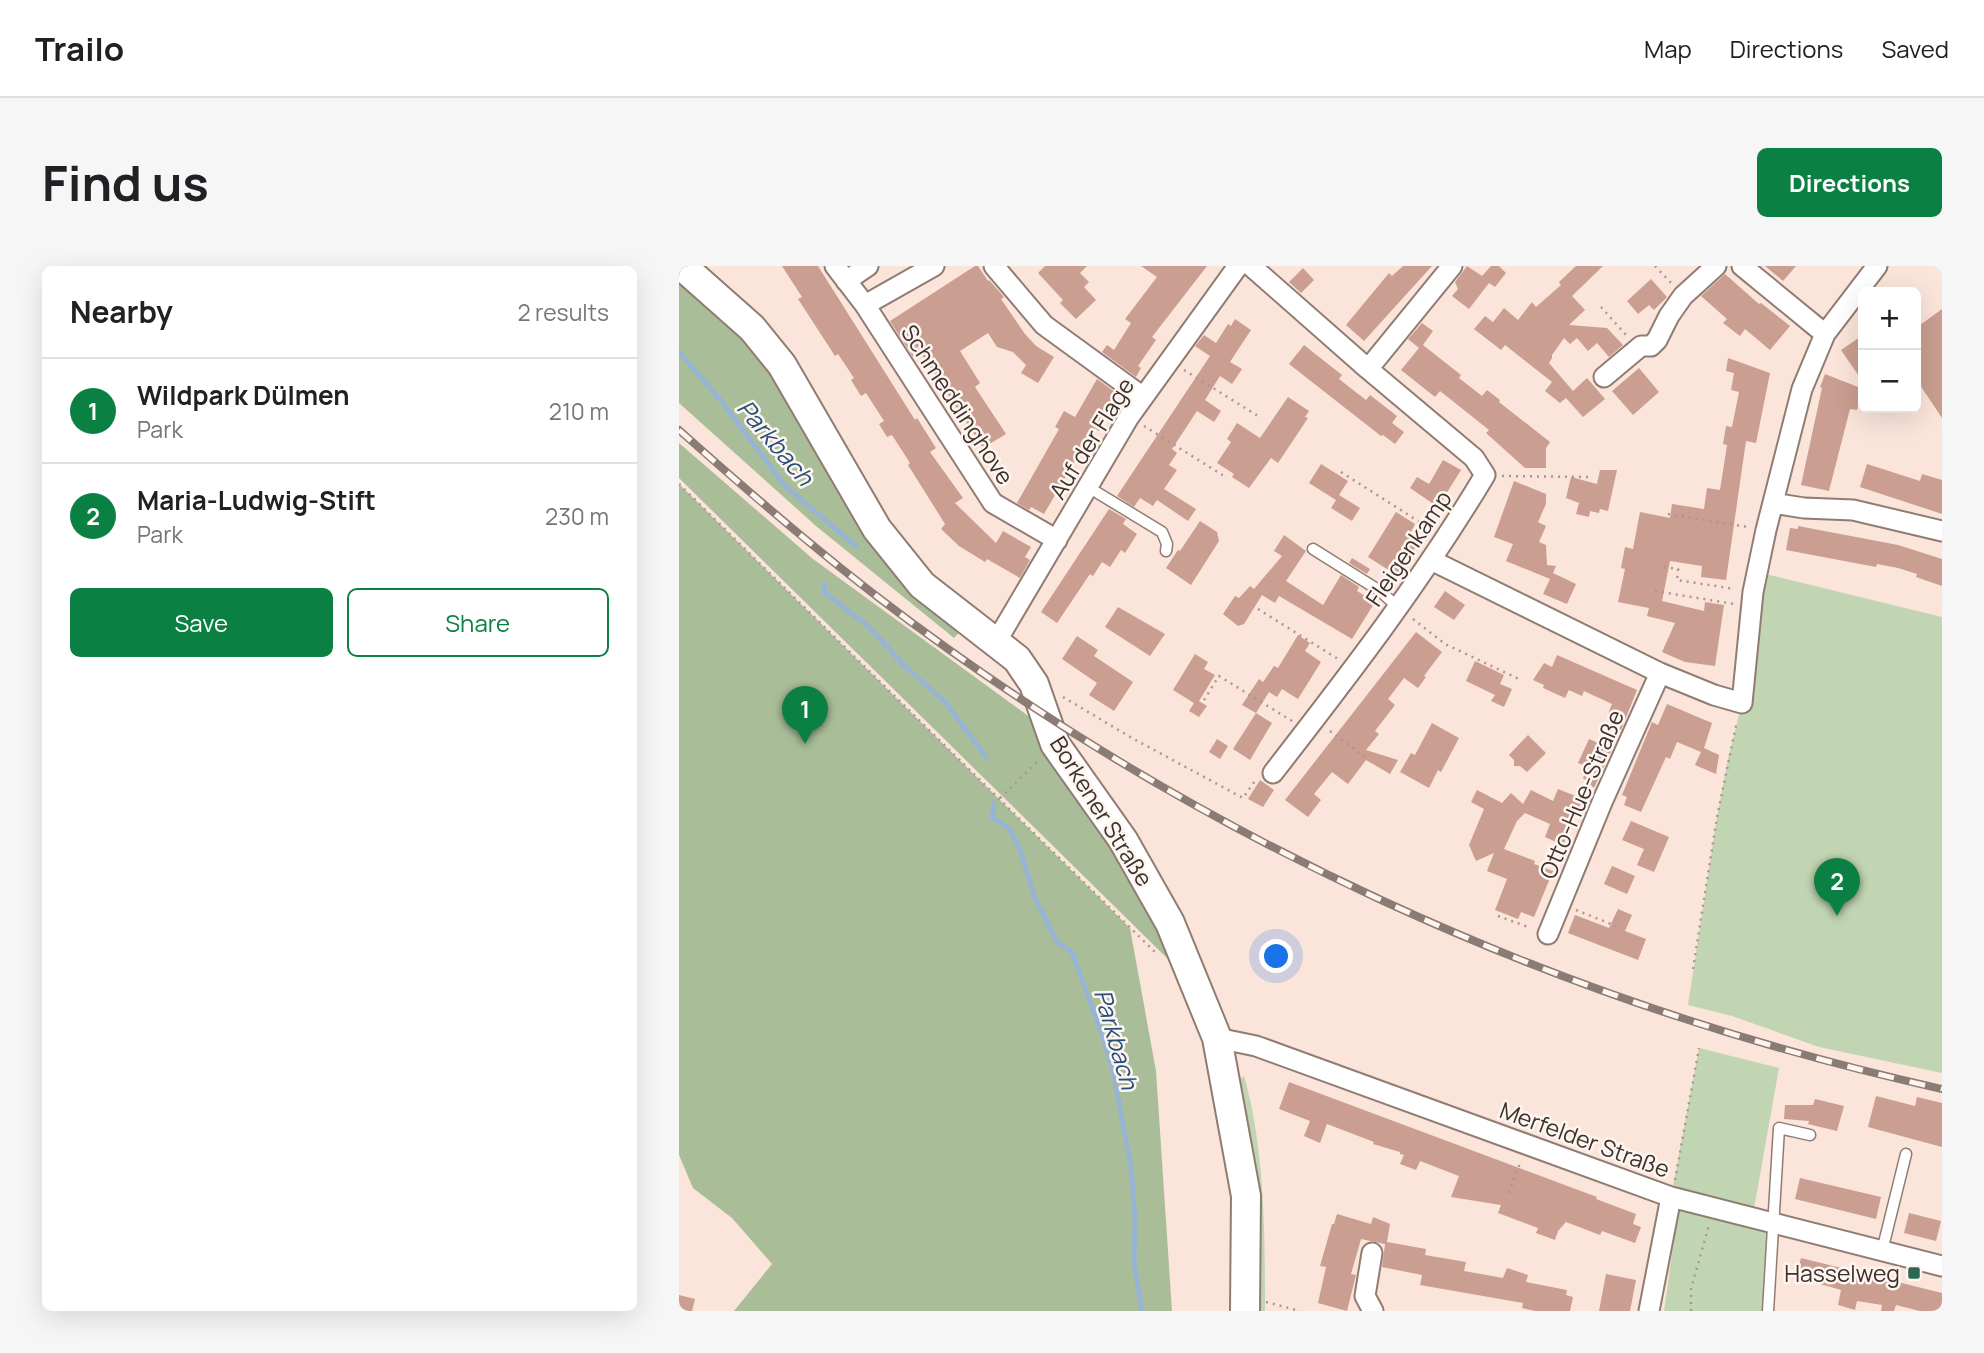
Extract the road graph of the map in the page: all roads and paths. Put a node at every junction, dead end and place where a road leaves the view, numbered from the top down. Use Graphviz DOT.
graph roads {
  1 [pos="682,266"];
  2 [pos="868,266"];
  3 [pos="934,266"];
  4 [pos="994,266"];
  5 [pos="1238,266"];
  6 [pos="1251,266"];
  7 [pos="1452,266"];
  8 [pos="1655,266"];
  9 [pos="1716,266"];
  10 [pos="1742,266"];
  11 [pos="1877,266"];
  12 [pos="840,274"];
  13 [pos="1683,296"];
  14 [pos="865,305"];
  15 [pos="1601,307"];
  16 [pos="1825,334"];
  17 [pos="1641,346"];
  18 [pos="1170,360"];
  19 [pos="1368,369"];
  20 [pos="1604,377"];
  21 [pos="1143,397"];
  22 [pos="1258,416"];
  23 [pos="1129,417"];
  24 [pos="1341,472"];
  25 [pos="1485,475"];
  26 [pos="1224,476"];
  27 [pos="1591,477"];
  28 [pos="679,484"];
  29 [pos="1089,486"];
  30 [pos="1773,503"];
  31 [pos="1668,514"];
  32 [pos="1766,530"];
  33 [pos="1942,531"];
  34 [pos="1447,539"];
  35 [pos="1057,540"];
  36 [pos="1314,549"];
  37 [pos="1166,551"];
  38 [pos="1433,561"];
  39 [pos="1664,567"];
  40 [pos="1655,591"];
  41 [pos="1752,599"];
  42 [pos="1399,608"];
  43 [pos="1258,609"];
  44 [pos="996,642"];
  45 [pos="1353,668"];
  46 [pos="1660,673"];
  47 [pos="1521,680"];
  48 [pos="1034,684"];
  49 [pos="1204,700"];
  50 [pos="1742,703"];
  51 [pos="1311,725"];
  52 [pos="1055,744"];
  53 [pos="1368,759"];
  54 [pos="1273,773"];
  55 [pos="1000,798"];
  56 [pos="1560,903"];
  57 [pos="1499,916"];
  58 [pos="1616,926"];
  59 [pos="1548,934"];
  60 [pos="1158,955"];
  61 [pos="1693,970"];
  62 [pos="1217,1038"];
  63 [pos="1699,1048"];
  64 [pos="1810,1135"];
  65 [pos="1527,1143"];
  66 [pos="1906,1154"];
  67 [pos="1509,1193"];
  68 [pos="1671,1197"];
  69 [pos="1711,1207"];
  70 [pos="1774,1223"];
  71 [pos="1882,1251"];
  72 [pos="1372,1254"];
  73 [pos="1942,1266"];
  74 [pos="1245,1305"];
  75 [pos="1300,1311"];
  76 [pos="1373,1311"];
  77 [pos="1649,1311"];
  78 [pos="1691,1311"];
  79 [pos="1768,1311"];
  1 -- 44 [label="street, Borkener Straße"];
  2 -- 12 [label="street, Schmeddinghove"];
  3 -- 14 [label="street"];
  4 -- 21 [label="street"];
  5 -- 18 [label="street, Auf der Flage"];
  6 -- 19 [label="street"];
  7 -- 19 [label="street"];
  8 -- 13 [label="path"];
  9 -- 13 [label="street"];
  10 -- 16 [label="street"];
  11 -- 16 [label="street"];
  12 -- 14 [label="street, Schmeddinghove"];
  13 -- 17 [label="street"];
  14 -- 35 [label="street, Schmeddinghove"];
  15 -- 17 [label="path"];
  16 -- 30 [label="street"];
  17 -- 20 [label="street"];
  18 -- 21 [label="street, Auf der Flage"];
  18 -- 22 [label="path"];
  19 -- 25 [label="street"];
  21 -- 23 [label="street, Auf der Flage"];
  23 -- 26 [label="path"];
  23 -- 29 [label="street, Auf der Flage"];
  24 -- 34 [label="path"];
  25 -- 27 [label="path"];
  25 -- 34 [label="street, Fleigenkamp"];
  28 -- 55 [label="path"];
  29 -- 35 [label="street, Auf der Flage"];
  29 -- 37 [label="lane"];
  30 -- 32 [label="street"];
  30 -- 33 [label="street"];
  31 -- 32 [label="path"];
  32 -- 41 [label="street"];
  34 -- 38 [label="street, Fleigenkamp"];
  35 -- 44 [label="street, Auf der Flage"];
  36 -- 42 [label="lane"];
  38 -- 42 [label="street, Fleigenkamp"];
  38 -- 46 [label="street"];
  39 -- 41 [label="path"];
  40 -- 41 [label="path"];
  41 -- 50 [label="street"];
  42 -- 45 [label="street, Fleigenkamp"];
  42 -- 47 [label="path"];
  43 -- 45 [label="path"];
  44 -- 48 [label="street, Borkener Straße"];
  45 -- 51 [label="street, Fleigenkamp"];
  46 -- 50 [label="street"];
  46 -- 56 [label="street, Otto-Hue-Straße"];
  48 -- 52 [label="street, Borkener Straße"];
  48 -- 54 [label="path"];
  49 -- 51 [label="path"];
  50 -- 61 [label="path"];
  51 -- 53 [label="path"];
  51 -- 54 [label="street, Fleigenkamp"];
  52 -- 55 [label="path"];
  52 -- 62 [label="street, Borkener Straße"];
  55 -- 60 [label="path"];
  56 -- 58 [label="path"];
  56 -- 59 [label="street, Otto-Hue-Straße"];
  57 -- 59 [label="path"];
  62 -- 65 [label="street, Merfelder Straße"];
  62 -- 74 [label="street, Borkener Straße"];
  63 -- 68 [label="path"];
  64 -- 70 [label="lane"];
  65 -- 67 [label="path"];
  65 -- 68 [label="street, Merfelder Straße"];
  66 -- 71 [label="lane"];
  68 -- 69 [label="street, Merfelder Straße"];
  68 -- 77 [label="street"];
  69 -- 70 [label="street, Merfelder Straße"];
  69 -- 78 [label="path"];
  70 -- 71 [label="street, Merfelder Straße"];
  70 -- 79 [label="lane"];
  71 -- 73 [label="street, Merfelder Straße"];
  72 -- 76 [label="street"];
  74 -- 75 [label="path"];
}
